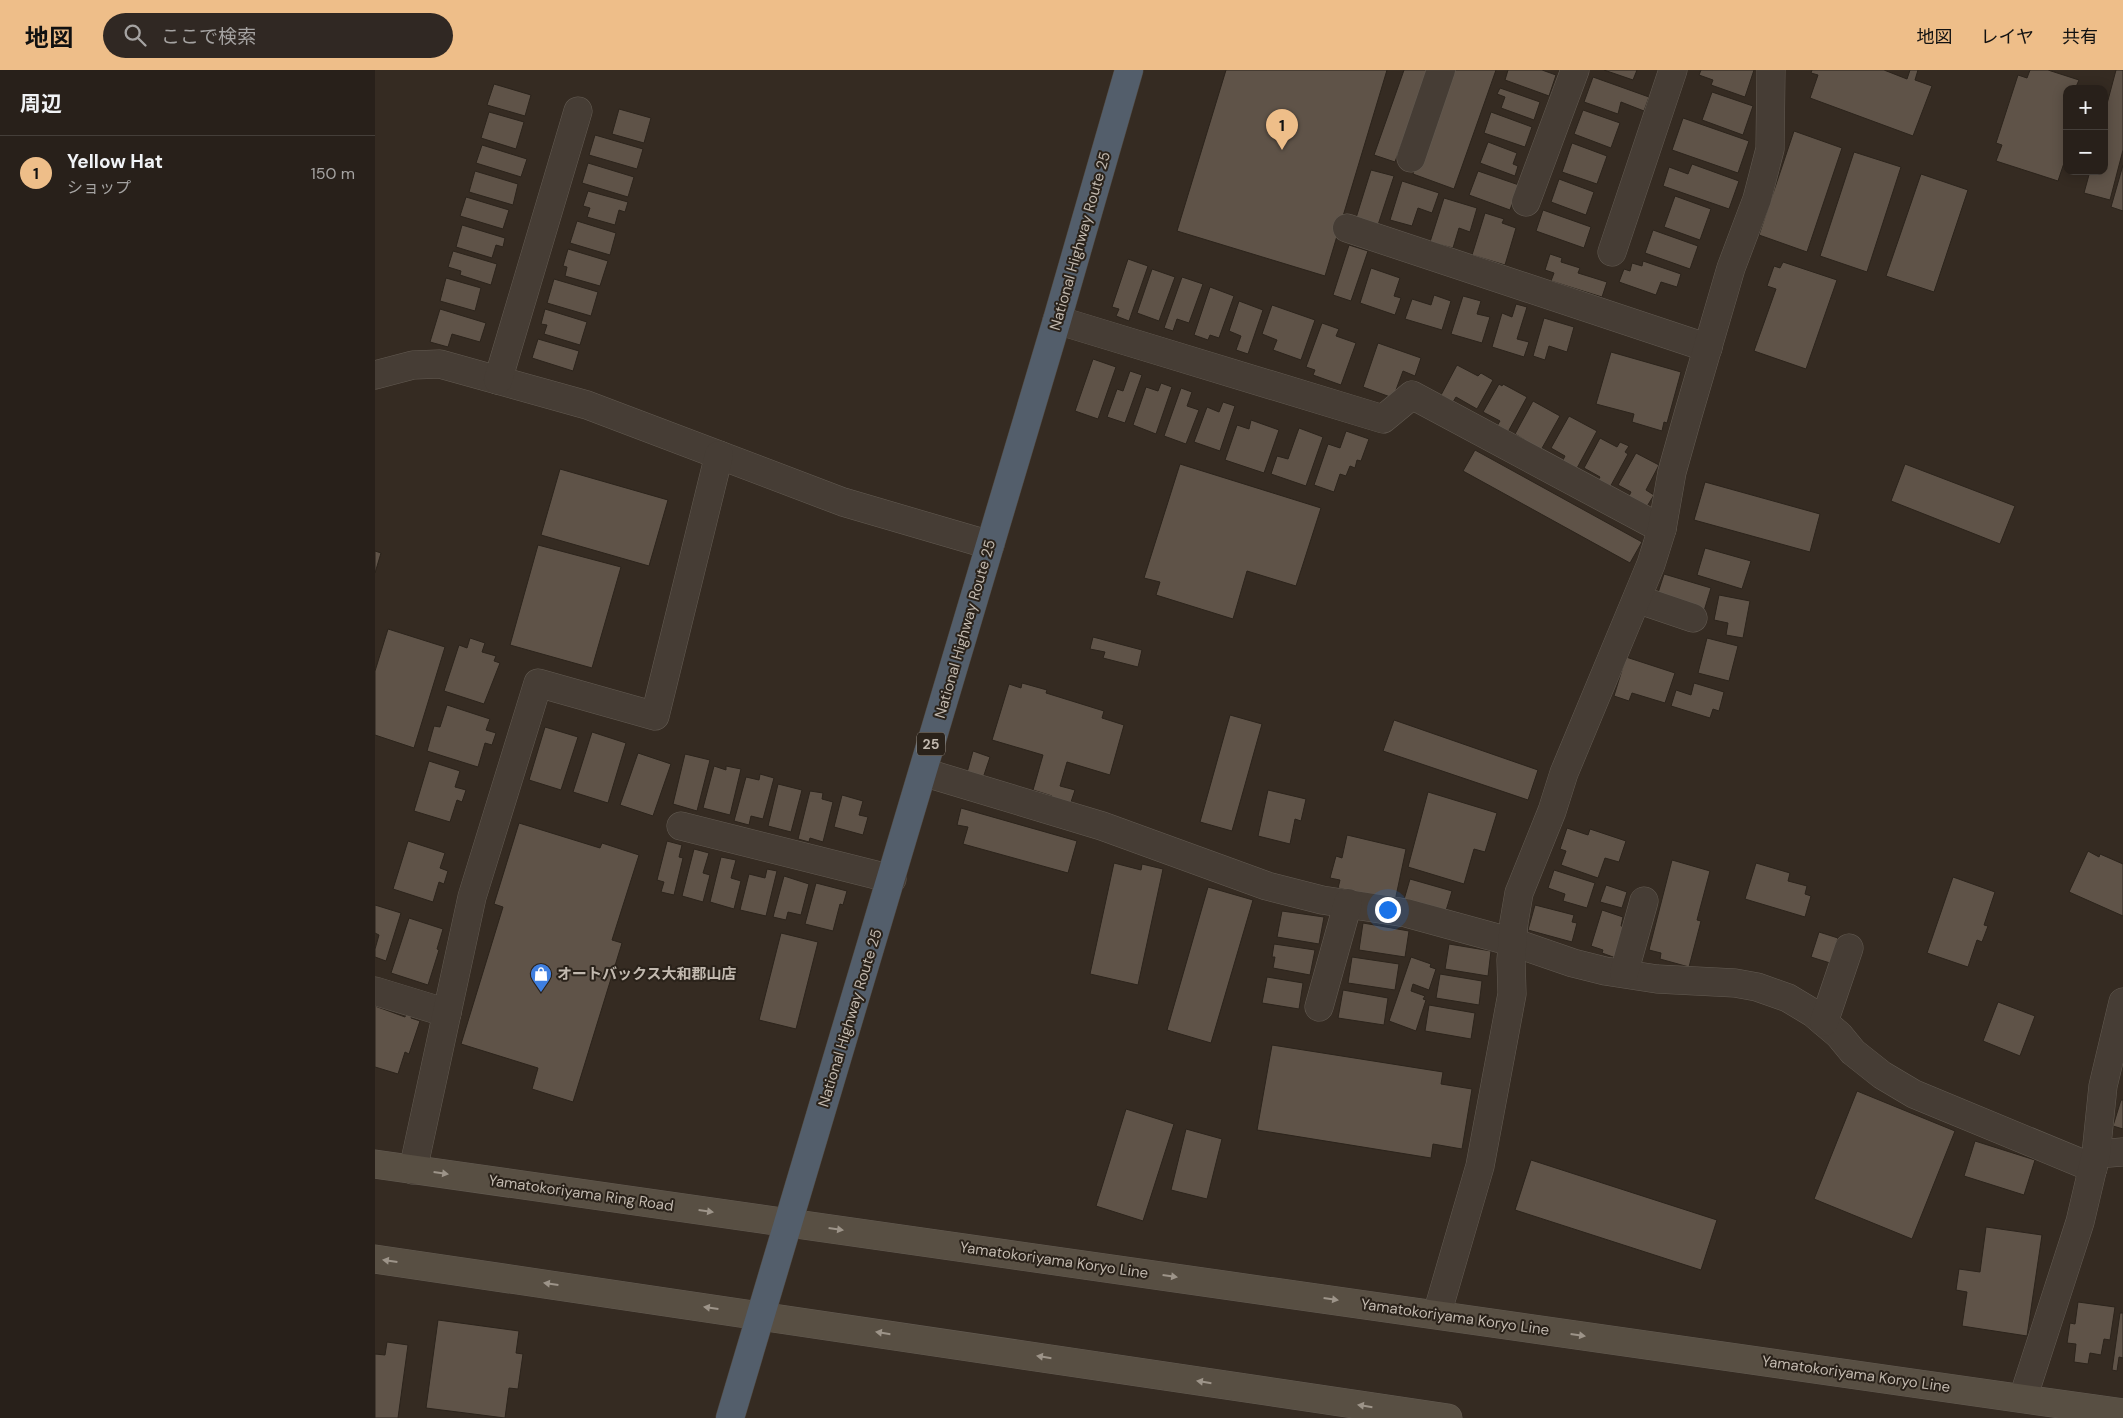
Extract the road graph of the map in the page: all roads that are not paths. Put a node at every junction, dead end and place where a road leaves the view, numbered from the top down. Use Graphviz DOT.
graph roads {
  1 [pos="1129,70"];
  2 [pos="1441,70"];
  3 [pos="1575,70"];
  4 [pos="1673,70"];
  5 [pos="1771,70"];
  6 [pos="577,111"];
  7 [pos="1411,158"];
  8 [pos="1525,202"];
  9 [pos="1347,228"];
  10 [pos="1611,252"];
  11 [pos="1057,320"];
  12 [pos="1708,348"];
  13 [pos="375,375"];
  14 [pos="498,380"];
  15 [pos="719,455"];
  16 [pos="1662,529"];
  17 [pos="990,545"];
  18 [pos="1637,599"];
  19 [pos="1693,618"];
  20 [pos="923,772"];
  21 [pos="681,826"];
  22 [pos="892,879"];
  23 [pos="1644,902"];
  24 [pos="1347,903"];
  25 [pos="1512,942"];
  26 [pos="1849,948"];
  27 [pos="1624,974"];
  28 [pos="375,991"];
  29 [pos="2123,1002"];
  30 [pos="1319,1007"];
  31 [pos="447,1013"];
  32 [pos="1824,1022"];
  33 [pos="2123,1152"];
  34 [pos="2095,1161"];
  35 [pos="375,1164"];
  36 [pos="413,1170"];
  37 [pos="787,1222"];
  38 [pos="375,1258"];
  39 [pos="1437,1314"];
  40 [pos="760,1315"];
  41 [pos="2023,1398"];
  42 [pos="2073,1412"];
  43 [pos="2123,1413"];
  44 [pos="730,1418"];
  45 [pos="1448,1418"];
  1 -- 11 [label="highway, National Highway Route 25 / 25"];
  2 -- 7 [label="street"];
  3 -- 8 [label="street"];
  4 -- 10 [label="street"];
  5 -- 12 [label="street"];
  6 -- 14 [label="street"];
  9 -- 12 [label="street"];
  11 -- 16 [label="street"];
  11 -- 17 [label="highway, National Highway Route 25 / 25"];
  12 -- 16 [label="street"];
  13 -- 14 [label="street"];
  14 -- 15 [label="street"];
  15 -- 17 [label="street"];
  15 -- 31 [label="street"];
  16 -- 18 [label="street"];
  17 -- 20 [label="highway, National Highway Route 25 / 25"];
  18 -- 19 [label="street"];
  18 -- 25 [label="street"];
  20 -- 22 [label="highway, National Highway Route 25 / 25"];
  20 -- 24 [label="street"];
  21 -- 22 [label="street"];
  22 -- 37 [label="highway, National Highway Route 25 / 25"];
  23 -- 27 [label="street"];
  24 -- 25 [label="street"];
  24 -- 30 [label="street"];
  25 -- 27 [label="street"];
  25 -- 39 [label="street"];
  26 -- 32 [label="street"];
  27 -- 32 [label="street"];
  28 -- 31 [label="street"];
  29 -- 34 [label="street"];
  31 -- 36 [label="street"];
  32 -- 34 [label="street"];
  33 -- 34 [label="street"];
  34 -- 41 [label="street"];
  35 -- 36 [label="main road, Yamatokoriyama Ring Road"];
  36 -- 37 [label="main road, Yamatokoriyama Ring Road, one-way"];
  37 -- 39 [label="main road, Yamatokoriyama Koryo Line, one-way"];
  37 -- 40 [label="highway, National Highway Route 25 / 25"];
  40 -- 38 [label="main road, one-way"];
  39 -- 41 [label="main road, Yamatokoriyama Koryo Line, one-way"];
  40 -- 44 [label="highway, National Highway Route 25 / 25"];
  45 -- 40 [label="main road, one-way"];
  41 -- 42 [label="main road, Yamatokoriyama Koryo Line"];
  42 -- 43 [label="main road, Yamatokoriyama Koryo Line"];
}
